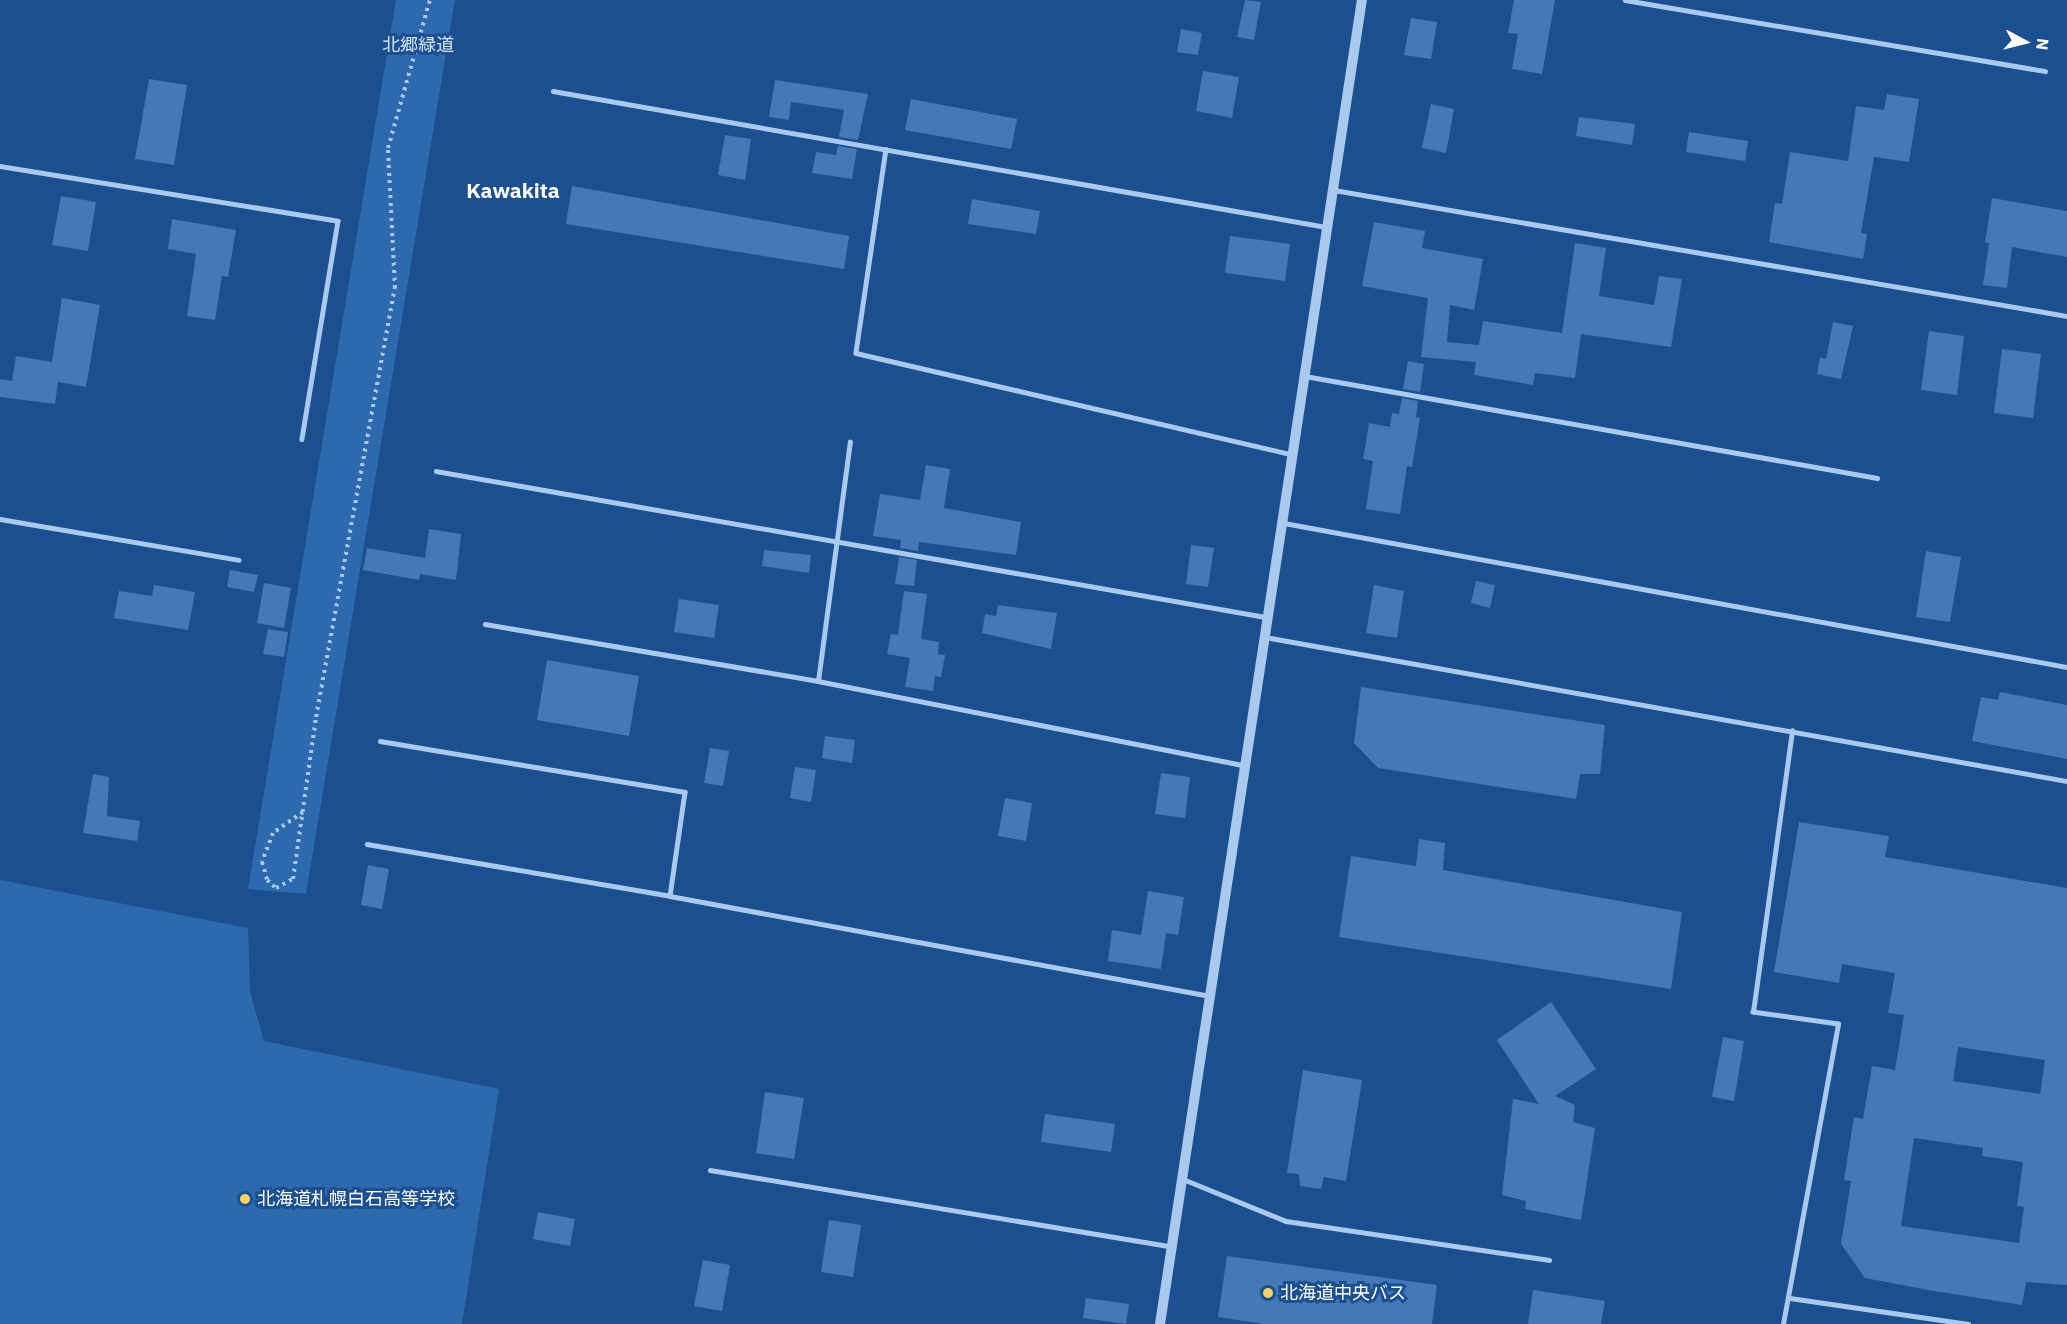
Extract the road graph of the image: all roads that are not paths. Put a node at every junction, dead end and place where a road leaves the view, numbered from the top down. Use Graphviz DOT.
graph roads {
  1 [pos="1362,0"];
  2 [pos="1625,0"];
  3 [pos="2045,71"];
  4 [pos="553,91"];
  5 [pos="886,149"];
  6 [pos="0,166"];
  7 [pos="1334,190"];
  8 [pos="1328,227"];
  9 [pos="2067,316"];
  10 [pos="1305,376"];
  11 [pos="302,439"];
  12 [pos="850,442"];
  13 [pos="1293,455"];
  14 [pos="436,471"];
  15 [pos="1877,478"];
  16 [pos="0,519"];
  17 [pos="1284,523"];
  18 [pos="838,539"];
  19 [pos="239,560"];
  20 [pos="1269,617"];
  21 [pos="484,624"];
  22 [pos="1266,637"];
  23 [pos="2067,667"];
  24 [pos="818,681"];
  25 [pos="1792,731"];
  26 [pos="380,741"];
  27 [pos="1246,766"];
  28 [pos="2067,781"];
  29 [pos="367,844"];
  30 [pos="670,896"];
  31 [pos="1210,996"];
  32 [pos="710,1170"];
  33 [pos="1183,1179"];
  34 [pos="1173,1246"];
  35 [pos="1549,1260"];
  36 [pos="1790,1298"];
  37 [pos="1160,1324"];
  38 [pos="1783,1324"];
  39 [pos="1968,1324"];
  1 -- 7 [label="street"];
  2 -- 3 [label="lane"];
  4 -- 5 [label="lane"];
  5 -- 8 [label="lane"];
  5 -- 13 [label="lane"];
  6 -- 11 [label="lane"];
  7 -- 8 [label="street"];
  7 -- 9 [label="lane"];
  8 -- 10 [label="street"];
  10 -- 13 [label="street"];
  10 -- 15 [label="lane"];
  12 -- 18 [label="lane"];
  13 -- 17 [label="street"];
  14 -- 18 [label="lane"];
  16 -- 19 [label="lane"];
  17 -- 20 [label="street"];
  17 -- 23 [label="lane"];
  18 -- 20 [label="lane"];
  18 -- 24 [label="lane"];
  20 -- 22 [label="street"];
  21 -- 24 [label="lane"];
  22 -- 25 [label="lane"];
  22 -- 27 [label="street"];
  24 -- 27 [label="lane"];
  25 -- 28 [label="lane"];
  25 -- 36 [label="lane"];
  26 -- 30 [label="lane"];
  27 -- 31 [label="street"];
  29 -- 30 [label="lane"];
  30 -- 31 [label="lane"];
  31 -- 33 [label="street"];
  32 -- 34 [label="lane"];
  33 -- 34 [label="street"];
  33 -- 35 [label="lane"];
  34 -- 37 [label="street"];
  36 -- 38 [label="lane"];
  36 -- 39 [label="lane"];
}
